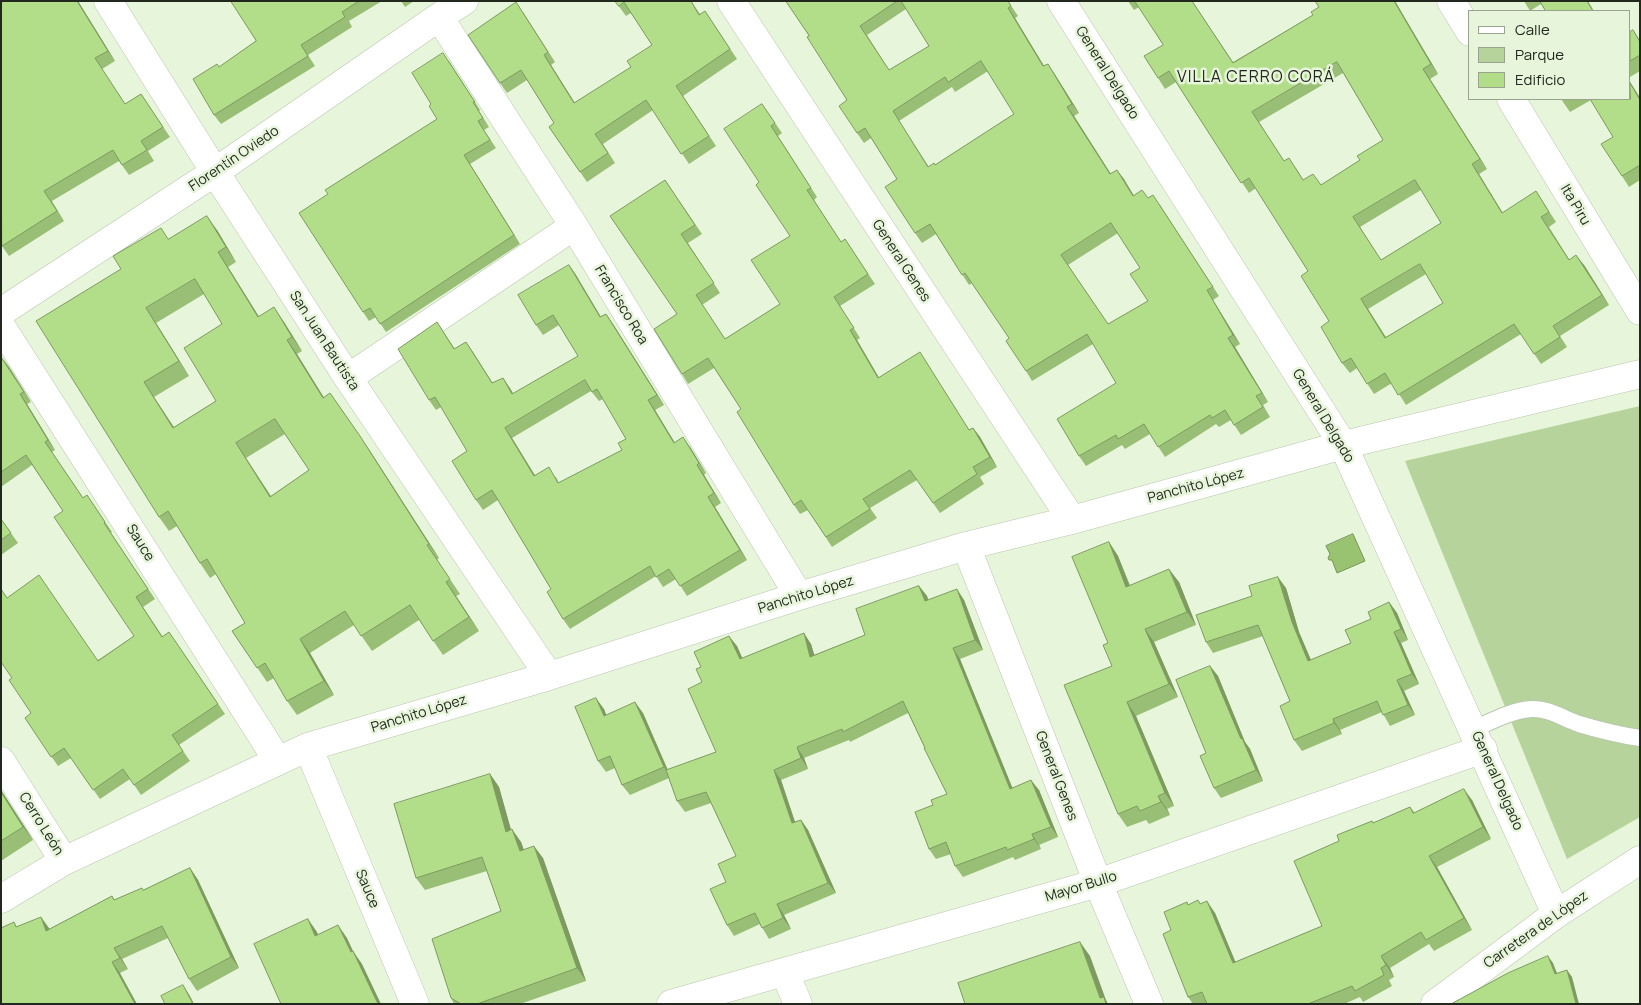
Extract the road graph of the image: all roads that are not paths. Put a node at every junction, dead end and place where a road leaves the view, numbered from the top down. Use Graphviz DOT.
graph roads {
  1 [pos="464,1"];
  2 [pos="731,1"];
  3 [pos="1061,1"];
  4 [pos="1451,1"];
  5 [pos="112,2"];
  6 [pos="438,17"];
  7 [pos="1468,29"];
  8 [pos="1512,100"];
  9 [pos="215,172"];
  10 [pos="574,226"];
  11 [pos="1640,311"];
  12 [pos="1,312"];
  13 [pos="1,326"];
  14 [pos="1640,374"];
  15 [pos="348,378"];
  16 [pos="1343,445"];
  17 [pos="1072,520"];
  18 [pos="966,546"];
  19 [pos="799,596"];
  20 [pos="549,676"];
  21 [pos="1640,738"];
  22 [pos="1478,739"];
  23 [pos="308,747"];
  24 [pos="1,761"];
  25 [pos="278,761"];
  26 [pos="1640,860"];
  27 [pos="64,861"];
  28 [pos="1098,883"];
  29 [pos="1,899"];
  30 [pos="1556,914"];
  31 [pos="785,973"];
  32 [pos="415,1004"];
  33 [pos="672,1004"];
  34 [pos="798,1004"];
  35 [pos="1149,1004"];
  36 [pos="1435,1004"];
  1 -- 6 [label="street, Florentín Oviedo"];
  2 -- 17 [label="street, General Genes"];
  3 -- 16 [label="street, General Delgado"];
  4 -- 7 [label="street"];
  5 -- 9 [label="street, San Juan Bautista"];
  6 -- 9 [label="street, Florentín Oviedo"];
  6 -- 10 [label="street, Francisco Roa"];
  8 -- 11 [label="street, Ita Piru"];
  9 -- 12 [label="street, Florentín Oviedo"];
  9 -- 15 [label="street, San Juan Bautista"];
  10 -- 15 [label="street"];
  10 -- 19 [label="street, Francisco Roa"];
  13 -- 25 [label="street, Sauce"];
  14 -- 16 [label="street, Panchito López"];
  15 -- 20 [label="street, San Juan Bautista"];
  16 -- 17 [label="street, Panchito López"];
  16 -- 22 [label="street, General Delgado"];
  17 -- 18 [label="street, Panchito López"];
  18 -- 19 [label="street, Panchito López"];
  18 -- 28 [label="street, General Genes"];
  19 -- 20 [label="street, Panchito López"];
  20 -- 23 [label="street, Panchito López"];
  21 -- 22 [label="lane"];
  22 -- 28 [label="street, Mayor Bullo"];
  22 -- 30 [label="street, General Delgado"];
  23 -- 25 [label="street, Panchito López"];
  23 -- 32 [label="street, Sauce"];
  24 -- 27 [label="street, Cerro León"];
  25 -- 27 [label="street, Panchito López"];
  26 -- 30 [label="street, Carretera de López"];
  27 -- 29 [label="street, Panchito López"];
  28 -- 31 [label="street, Mayor Bullo"];
  28 -- 35 [label="street, General Genes"];
  30 -- 36 [label="street, Carretera de López"];
  31 -- 33 [label="street, Mayor Bullo"];
  31 -- 34 [label="street"];
}
